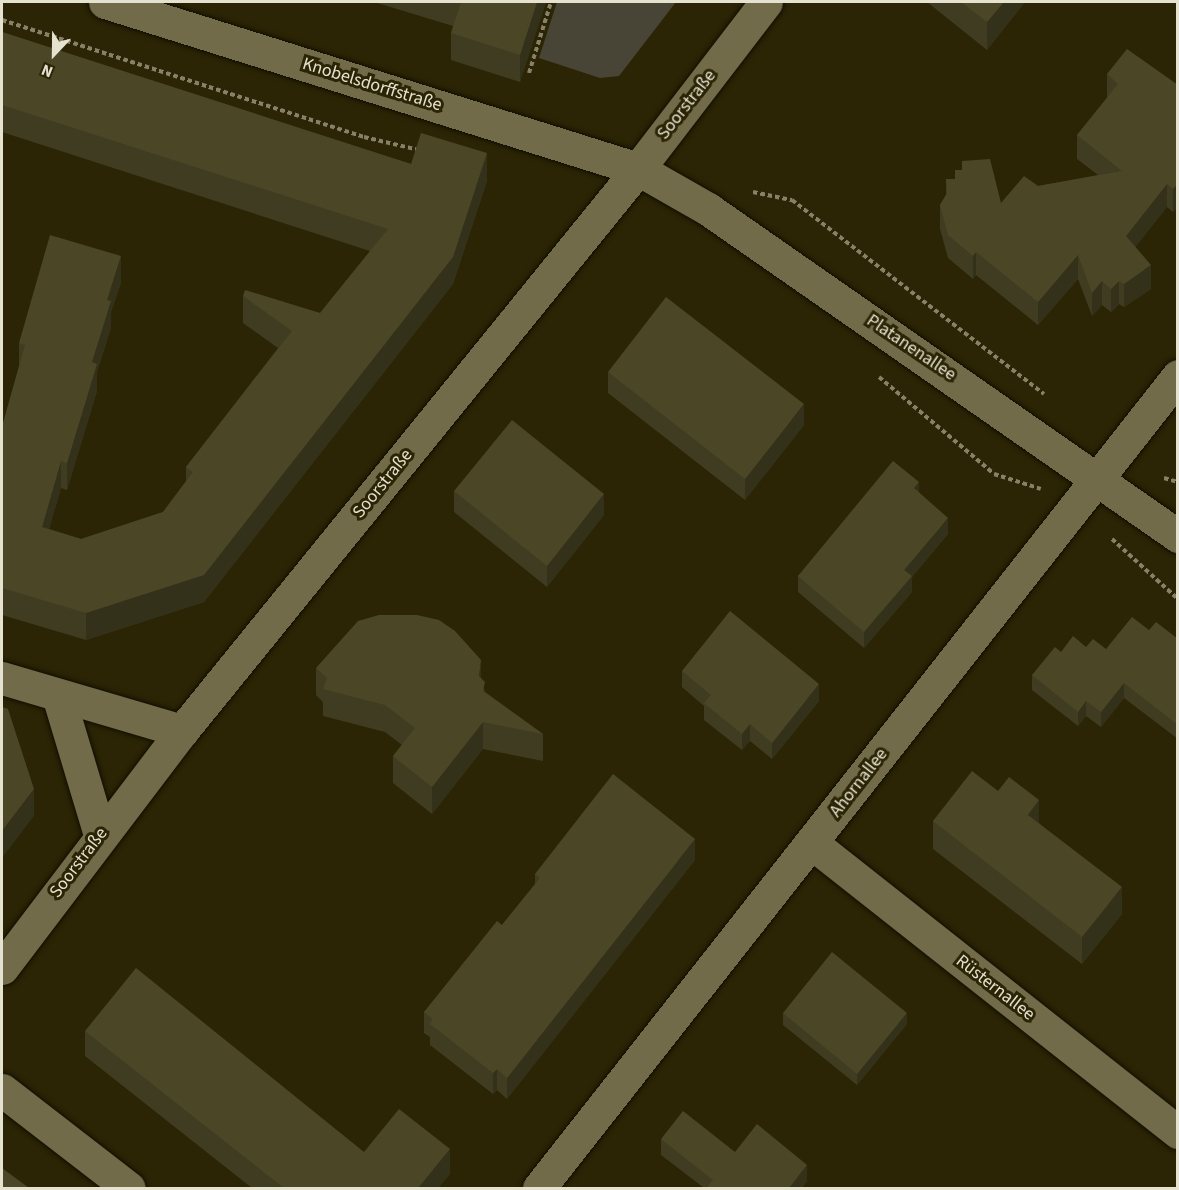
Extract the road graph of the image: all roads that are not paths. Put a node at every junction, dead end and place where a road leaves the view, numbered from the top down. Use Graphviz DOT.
graph roads {
  1 [pos="105,2"];
  2 [pos="766,2"];
  3 [pos="638,169"];
  4 [pos="1178,376"];
  5 [pos="1098,477"];
  6 [pos="1178,536"];
  7 [pos="2,678"];
  8 [pos="58,695"];
  9 [pos="182,731"];
  10 [pos="100,835"];
  11 [pos="813,844"];
  12 [pos="2,968"];
  13 [pos="2,1090"];
  14 [pos="1178,1132"];
  15 [pos="129,1188"];
  16 [pos="539,1188"];
  1 -- 3 [label="street, Knobelsdorffstraße"];
  2 -- 3 [label="street, Soorstraße"];
  3 -- 5 [label="street, Platanenallee"];
  3 -- 9 [label="street, Soorstraße"];
  4 -- 5 [label="street, Ahornallee"];
  5 -- 6 [label="street, Platanenallee"];
  5 -- 11 [label="street, Ahornallee"];
  7 -- 8 [label="street"];
  8 -- 9 [label="street"];
  8 -- 10 [label="street"];
  9 -- 10 [label="street, Soorstraße"];
  10 -- 12 [label="street, Soorstraße"];
  11 -- 14 [label="street, Rüsternallee"];
  11 -- 16 [label="street, Ahornallee"];
  13 -- 15 [label="street"];
}
